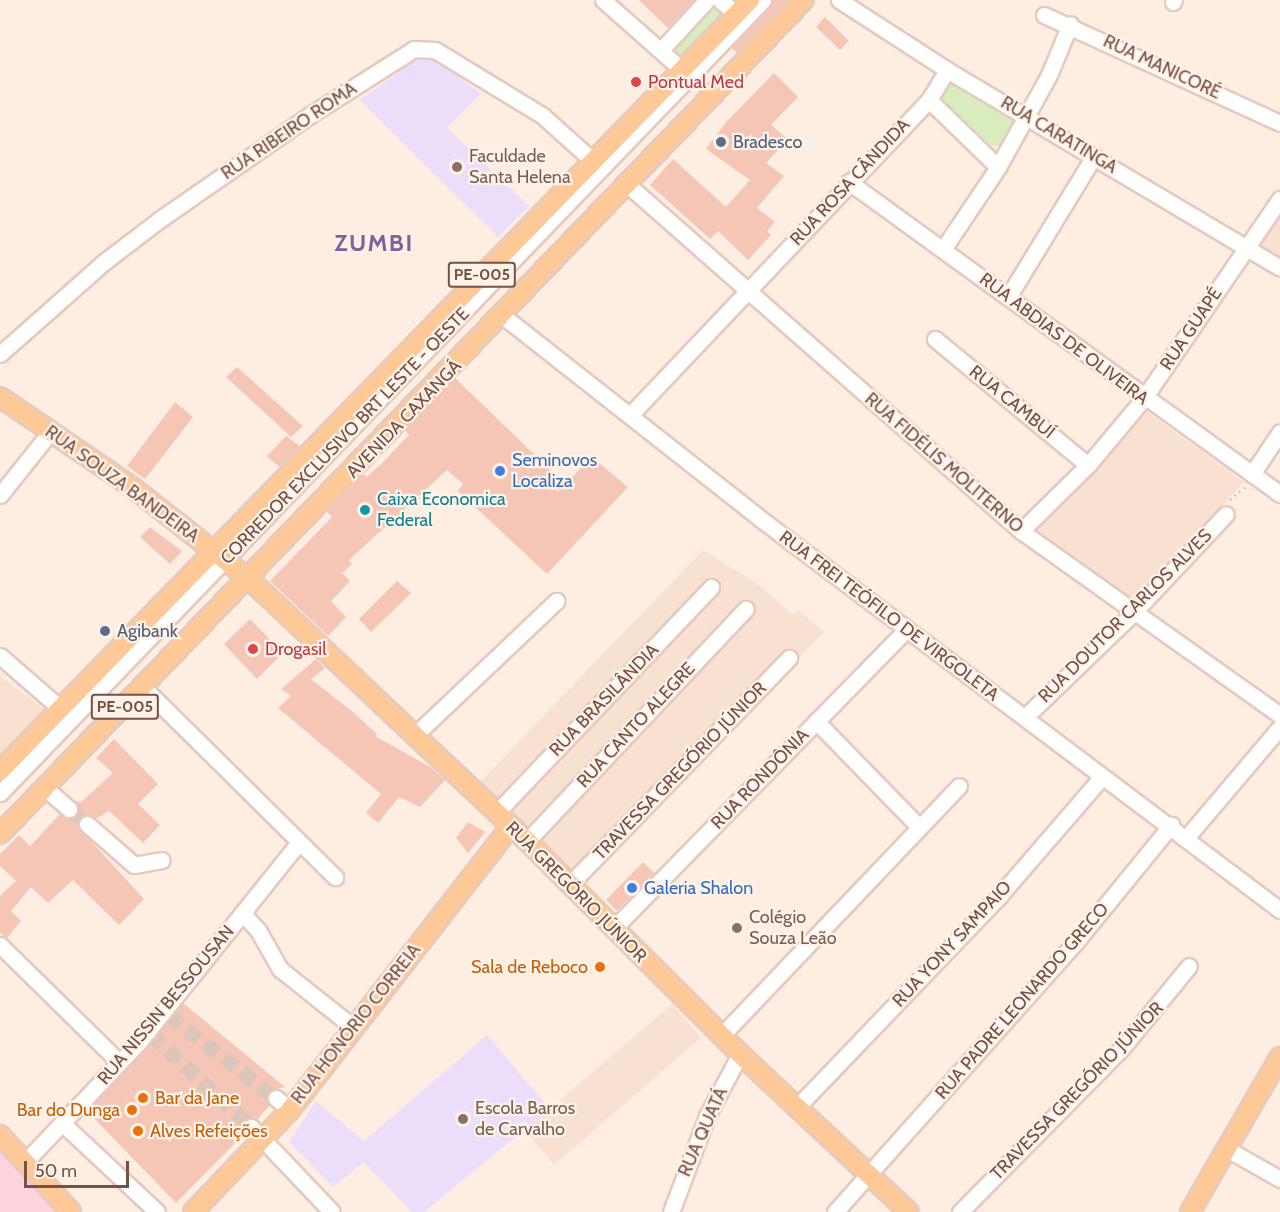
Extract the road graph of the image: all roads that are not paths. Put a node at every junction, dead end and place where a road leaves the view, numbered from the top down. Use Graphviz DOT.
graph roads {
  1 [pos="603,0"];
  2 [pos="707,0"];
  3 [pos="720,0"];
  4 [pos="750,0"];
  5 [pos="763,0"];
  6 [pos="794,0"];
  7 [pos="804,0"];
  8 [pos="839,0"];
  9 [pos="736,14"];
  10 [pos="1044,15"];
  11 [pos="1070,24"];
  12 [pos="661,50"];
  13 [pos="682,70"];
  14 [pos="947,70"];
  15 [pos="929,100"];
  16 [pos="1027,116"];
  17 [pos="1280,123"];
  18 [pos="1094,156"];
  19 [pos="593,161"];
  20 [pos="999,167"];
  21 [pos="849,182"];
  22 [pos="628,185"];
  23 [pos="1280,199"];
  24 [pos="1245,248"];
  25 [pos="943,249"];
  26 [pos="1280,268"];
  27 [pos="749,291"];
  28 [pos="1008,297"];
  29 [pos="503,316"];
  30 [pos="935,339"];
  31 [pos="0,354"];
  32 [pos="0,397"];
  33 [pos="1144,398"];
  34 [pos="630,415"];
  35 [pos="51,431"];
  36 [pos="1280,432"];
  37 [pos="1088,465"];
  38 [pos="1255,477"];
  39 [pos="1280,494"];
  40 [pos="0,495"];
  41 [pos="1226,514"];
  42 [pos="1021,531"];
  43 [pos="220,556"];
  44 [pos="246,576"];
  45 [pos="711,587"];
  46 [pos="556,601"];
  47 [pos="746,609"];
  48 [pos="1134,612"];
  49 [pos="907,629"];
  50 [pos="0,656"];
  51 [pos="789,658"];
  52 [pos="144,688"];
  53 [pos="60,708"];
  54 [pos="1280,715"];
  55 [pos="1025,717"];
  56 [pos="816,721"];
  57 [pos="1280,727"];
  58 [pos="415,735"];
  59 [pos="0,771"];
  60 [pos="21,771"];
  61 [pos="1102,777"];
  62 [pos="0,786"];
  63 [pos="959,786"];
  64 [pos="45,788"];
  65 [pos="0,793"];
  66 [pos="69,809"];
  67 [pos="496,813"];
  68 [pos="0,821"];
  69 [pos="87,825"];
  70 [pos="1170,825"];
  71 [pos="510,827"];
  72 [pos="919,827"];
  73 [pos="0,834"];
  74 [pos="1186,838"];
  75 [pos="527,841"];
  76 [pos="299,842"];
  77 [pos="162,860"];
  78 [pos="335,877"];
  79 [pos="570,884"];
  80 [pos="1280,910"];
  81 [pos="242,913"];
  82 [pos="613,929"];
  83 [pos="0,945"];
  84 [pos="1189,966"];
  85 [pos="353,1027"];
  86 [pos="721,1036"];
  87 [pos="740,1054"];
  88 [pos="1280,1057"];
  89 [pos="119,1062"];
  90 [pos="797,1107"];
  91 [pos="62,1123"];
  92 [pos="257,1133"];
  93 [pos="0,1135"];
  94 [pos="1227,1149"];
  95 [pos="26,1162"];
  96 [pos="869,1174"];
  97 [pos="1280,1179"];
  98 [pos="71,1212"];
  99 [pos="157,1212"];
  100 [pos="193,1212"];
  101 [pos="332,1212"];
  102 [pos="671,1212"];
  103 [pos="834,1212"];
  104 [pos="909,1212"];
  105 [pos="960,1212"];
  106 [pos="1190,1212"];
  1 -- 12 [label="street"];
  2 -- 12 [label="street"];
  3 -- 9 [label="street"];
  4 -- 9 [label="main road, PE-005"];
  5 -- 43 [label="street, CORREDOR EXCLUSIVO BRT LESTE - OESTE"];
  6 -- 44 [label="street, CORREDOR EXCLUSIVO BRT LESTE - OESTE"];
  7 -- 22 [label="main road, AVENIDA CAXANGÁ / PE-005"];
  8 -- 14 [label="street, RUA CARATINGA"];
  9 -- 13 [label="main road, PE-005"];
  10 -- 11 [label="street, RUA MANICORÉ"];
  11 -- 16 [label="street"];
  11 -- 17 [label="street, RUA MANICORÉ"];
  12 -- 13 [label="street"];
  13 -- 19 [label="main road, PE-005"];
  14 -- 15 [label="street, RUA ROSA CÂNDIDA"];
  14 -- 16 [label="street, RUA CARATINGA"];
  15 -- 20 [label="street"];
  15 -- 21 [label="street, RUA ROSA CÂNDIDA"];
  16 -- 18 [label="street, RUA CARATINGA"];
  16 -- 20 [label="street"];
  18 -- 24 [label="street, RUA CARATINGA"];
  18 -- 28 [label="street"];
  19 -- 31 [label="street, RUA RIBEIRO ROMA"];
  19 -- 43 [label="main road, PE-005"];
  20 -- 25 [label="street"];
  21 -- 25 [label="street, RUA ABDIAS DE OLIVEIRA"];
  21 -- 27 [label="street, RUA ROSA CÂNDIDA"];
  22 -- 27 [label="street, RUA FIDÉLIS MOLITERNO"];
  22 -- 29 [label="main road, AVENIDA CAXANGÁ / PE-005"];
  23 -- 24 [label="street, RUA GUAPÉ"];
  24 -- 26 [label="street, RUA CARATINGA"];
  24 -- 33 [label="street, RUA GUAPÉ"];
  25 -- 28 [label="street, RUA ABDIAS DE OLIVEIRA"];
  27 -- 34 [label="street, RUA ROSA CÂNDIDA"];
  27 -- 42 [label="street, RUA FIDÉLIS MOLITERNO"];
  28 -- 33 [label="street, RUA ABDIAS DE OLIVEIRA"];
  29 -- 34 [label="street, RUA FREI TEÓFILO DE VIRGOLETA"];
  29 -- 44 [label="main road, AVENIDA CAXANGÁ / PE-005"];
  30 -- 37 [label="street, RUA CAMBUÍ"];
  32 -- 35 [label="main road, RUA SOUZA BANDEIRA"];
  33 -- 37 [label="street, RUA GUAPÉ"];
  33 -- 38 [label="street, RUA ABDIAS DE OLIVEIRA"];
  34 -- 49 [label="street, RUA FREI TEÓFILO DE VIRGOLETA"];
  35 -- 40 [label="street"];
  35 -- 43 [label="main road, RUA SOUZA BANDEIRA"];
  36 -- 38 [label="street"];
  37 -- 42 [label="street, RUA GUAPÉ"];
  38 -- 39 [label="street, RUA ABDIAS DE OLIVEIRA"];
  41 -- 48 [label="street, RUA DOUTOR CARLOS ALVES"];
  42 -- 48 [label="street, RUA FIDÉLIS MOLITERNO"];
  43 -- 44 [label="main road, RUA SOUZA BANDEIRA"];
  43 -- 53 [label="main road, PE-005"];
  43 -- 60 [label="street, CORREDOR EXCLUSIVO BRT LESTE - OESTE"];
  44 -- 52 [label="main road, AVENIDA CAXANGÁ / PE-005"];
  44 -- 58 [label="main road, RUA GREGÓRIO JÚNIOR"];
  44 -- 68 [label="street, CORREDOR EXCLUSIVO BRT LESTE - OESTE"];
  45 -- 67 [label="street, RUA BRASILÂNDIA"];
  46 -- 58 [label="street"];
  47 -- 75 [label="street, RUA CANTO ALEGRE"];
  48 -- 54 [label="street, RUA FIDÉLIS MOLITERNO"];
  48 -- 55 [label="street, RUA DOUTOR CARLOS ALVES"];
  49 -- 55 [label="street, RUA FREI TEÓFILO DE VIRGOLETA"];
  49 -- 56 [label="street, RUA RONDÔNIA"];
  50 -- 53 [label="street"];
  51 -- 79 [label="street, TRAVESSA GREGÓRIO JÚNIOR"];
  52 -- 64 [label="main road, AVENIDA CAXANGÁ / PE-005"];
  52 -- 76 [label="street"];
  53 -- 59 [label="main road, PE-005"];
  55 -- 61 [label="street, RUA FREI TEÓFILO DE VIRGOLETA"];
  56 -- 72 [label="street"];
  56 -- 82 [label="street, RUA RONDÔNIA"];
  57 -- 74 [label="street"];
  58 -- 67 [label="main road, RUA GREGÓRIO JÚNIOR"];
  60 -- 62 [label="street"];
  60 -- 65 [label="street, CORREDOR EXCLUSIVO BRT LESTE - OESTE"];
  61 -- 70 [label="street, RUA FREI TEÓFILO DE VIRGOLETA"];
  61 -- 90 [label="street, RUA YONY SAMPAIO"];
  63 -- 72 [label="street"];
  64 -- 66 [label="street"];
  64 -- 73 [label="main road, AVENIDA CAXANGÁ / PE-005"];
  67 -- 71 [label="main road, RUA GREGÓRIO JÚNIOR"];
  69 -- 77 [label="street"];
  70 -- 74 [label="street, RUA FREI TEÓFILO DE VIRGOLETA"];
  70 -- 96 [label="street, RUA PADRE LEONARDO GRECO"];
  71 -- 75 [label="main road, RUA GREGÓRIO JÚNIOR"];
  71 -- 85 [label="main road, RUA HONÓRIO CORREIA"];
  72 -- 86 [label="street"];
  74 -- 80 [label="street, RUA FREI TEÓFILO DE VIRGOLETA"];
  75 -- 79 [label="main road, RUA GREGÓRIO JÚNIOR"];
  76 -- 78 [label="street"];
  76 -- 81 [label="street, RUA NISSIN BESSOUSAN"];
  79 -- 82 [label="main road, RUA GREGÓRIO JÚNIOR"];
  81 -- 85 [label="street"];
  81 -- 89 [label="street, RUA NISSIN BESSOUSAN"];
  82 -- 86 [label="main road, RUA GREGÓRIO JÚNIOR"];
  83 -- 89 [label="street"];
  84 -- 105 [label="street, TRAVESSA GREGÓRIO JÚNIOR"];
  85 -- 92 [label="main road, RUA HONÓRIO CORREIA"];
  86 -- 87 [label="main road, RUA GREGÓRIO JÚNIOR"];
  87 -- 90 [label="main road, RUA GREGÓRIO JÚNIOR"];
  87 -- 102 [label="street, RUA QUATÁ"];
  88 -- 94 [label="main road"];
  89 -- 91 [label="street, RUA NISSIN BESSOUSAN"];
  90 -- 96 [label="main road, RUA GREGÓRIO JÚNIOR"];
  91 -- 95 [label="street, RUA NISSIN BESSOUSAN"];
  91 -- 99 [label="street"];
  92 -- 100 [label="main road, RUA HONÓRIO CORREIA"];
  92 -- 101 [label="street"];
  93 -- 95 [label="main road"];
  94 -- 97 [label="street"];
  94 -- 106 [label="main road"];
  95 -- 98 [label="main road"];
  96 -- 103 [label="street, RUA PADRE LEONARDO GRECO"];
  96 -- 104 [label="main road, RUA GREGÓRIO JÚNIOR"];
}
